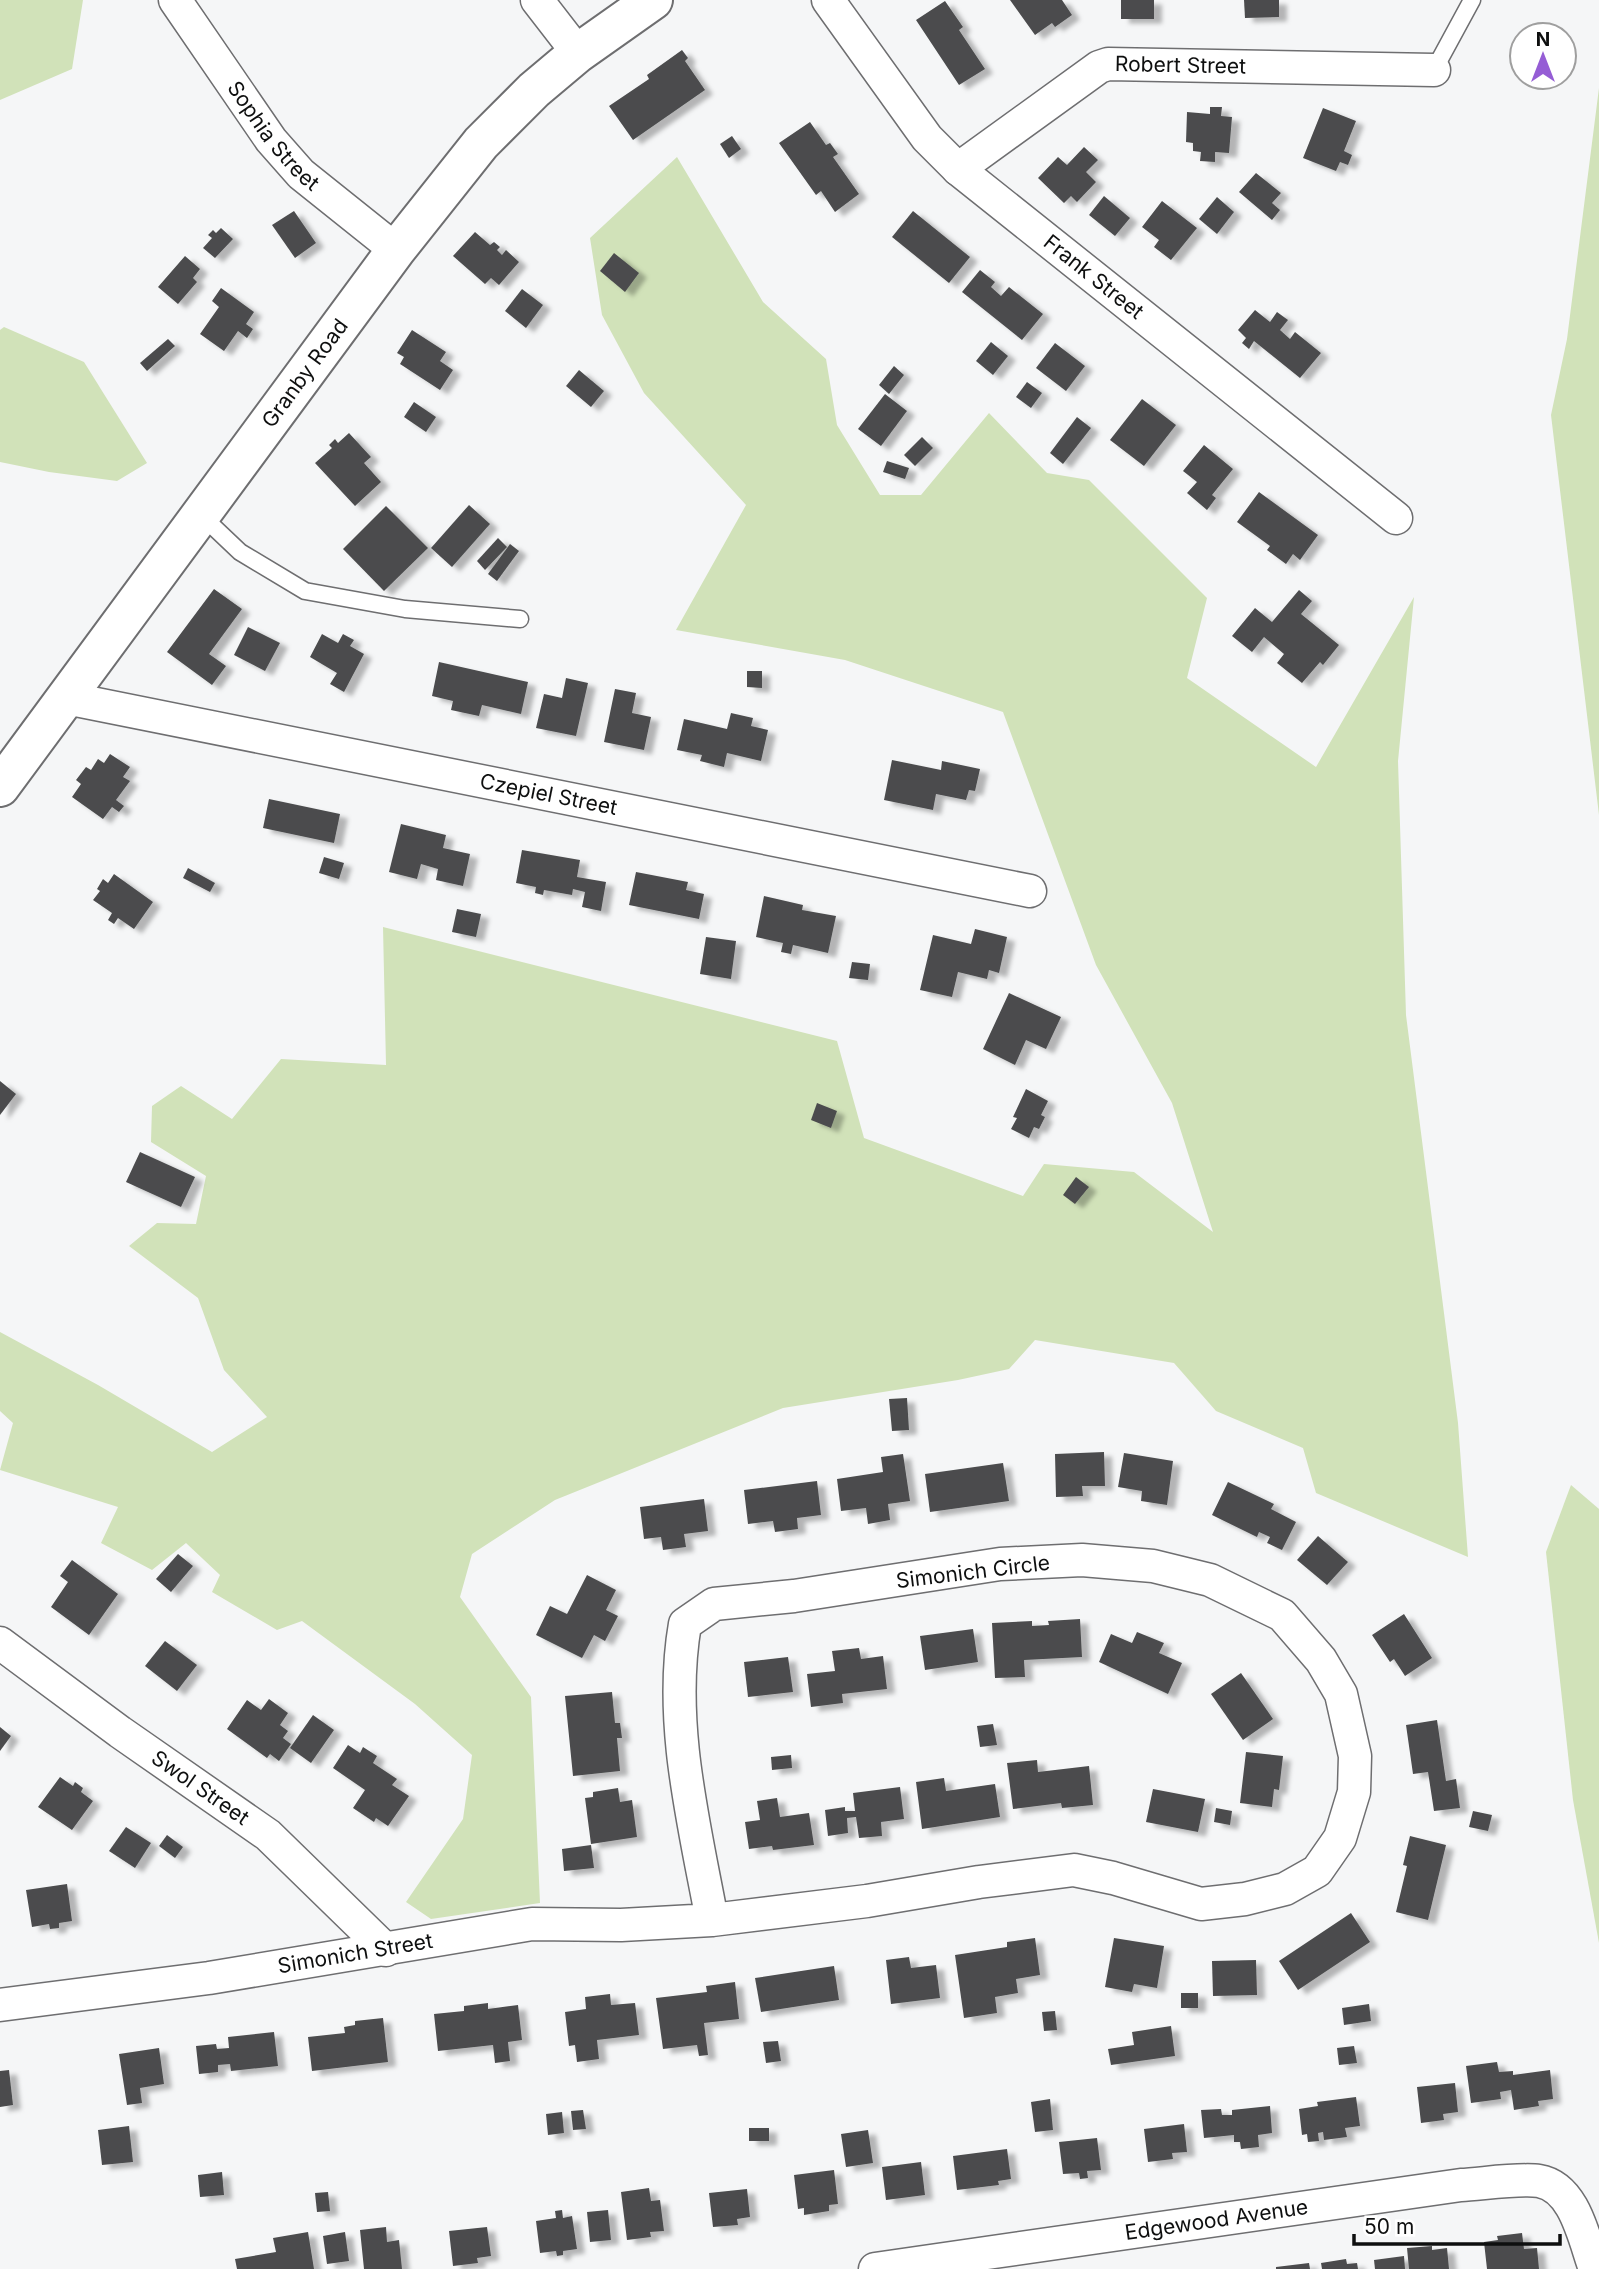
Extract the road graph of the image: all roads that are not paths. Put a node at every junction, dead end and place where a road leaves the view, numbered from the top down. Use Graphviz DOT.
graph roads {
  1 [pos="175,0"];
  2 [pos="537,0"];
  3 [pos="653,0"];
  4 [pos="828,0"];
  5 [pos="1472,0"];
  6 [pos="578,53"];
  7 [pos="1434,70"];
  8 [pos="958,169"];
  9 [pos="396,250"];
  10 [pos="201,515"];
  11 [pos="1396,518"];
  12 [pos="520,619"];
  13 [pos="66,698"];
  14 [pos="0,787"];
  15 [pos="1030,891"];
  16 [pos="0,1643"];
  17 [pos="712,1920"];
  18 [pos="386,1950"];
  19 [pos="0,2005"];
  20 [pos="875,2269"];
  21 [pos="1595,2269"];
  1 -- 9 [label="street, Sophia Street"];
  2 -- 6 [label="street"];
  3 -- 6 [label="main road, Granby Road"];
  4 -- 8 [label="street, Frank Street"];
  5 -- 7 [label="lane"];
  6 -- 9 [label="main road, Granby Road"];
  7 -- 8 [label="street, Robert Street"];
  8 -- 11 [label="street, Frank Street"];
  9 -- 10 [label="main road, Granby Road"];
  10 -- 12 [label="lane"];
  10 -- 13 [label="main road, Granby Road"];
  13 -- 14 [label="main road, Granby Road"];
  13 -- 15 [label="street, Czepiel Street"];
  16 -- 18 [label="street, Swol Street"];
  17 -- 17 [label="street, Simonich Circle"];
  17 -- 18 [label="street, Simonich Street"];
  18 -- 19 [label="street, Simonich Street"];
  20 -- 21 [label="street, Edgewood Avenue"];
}
